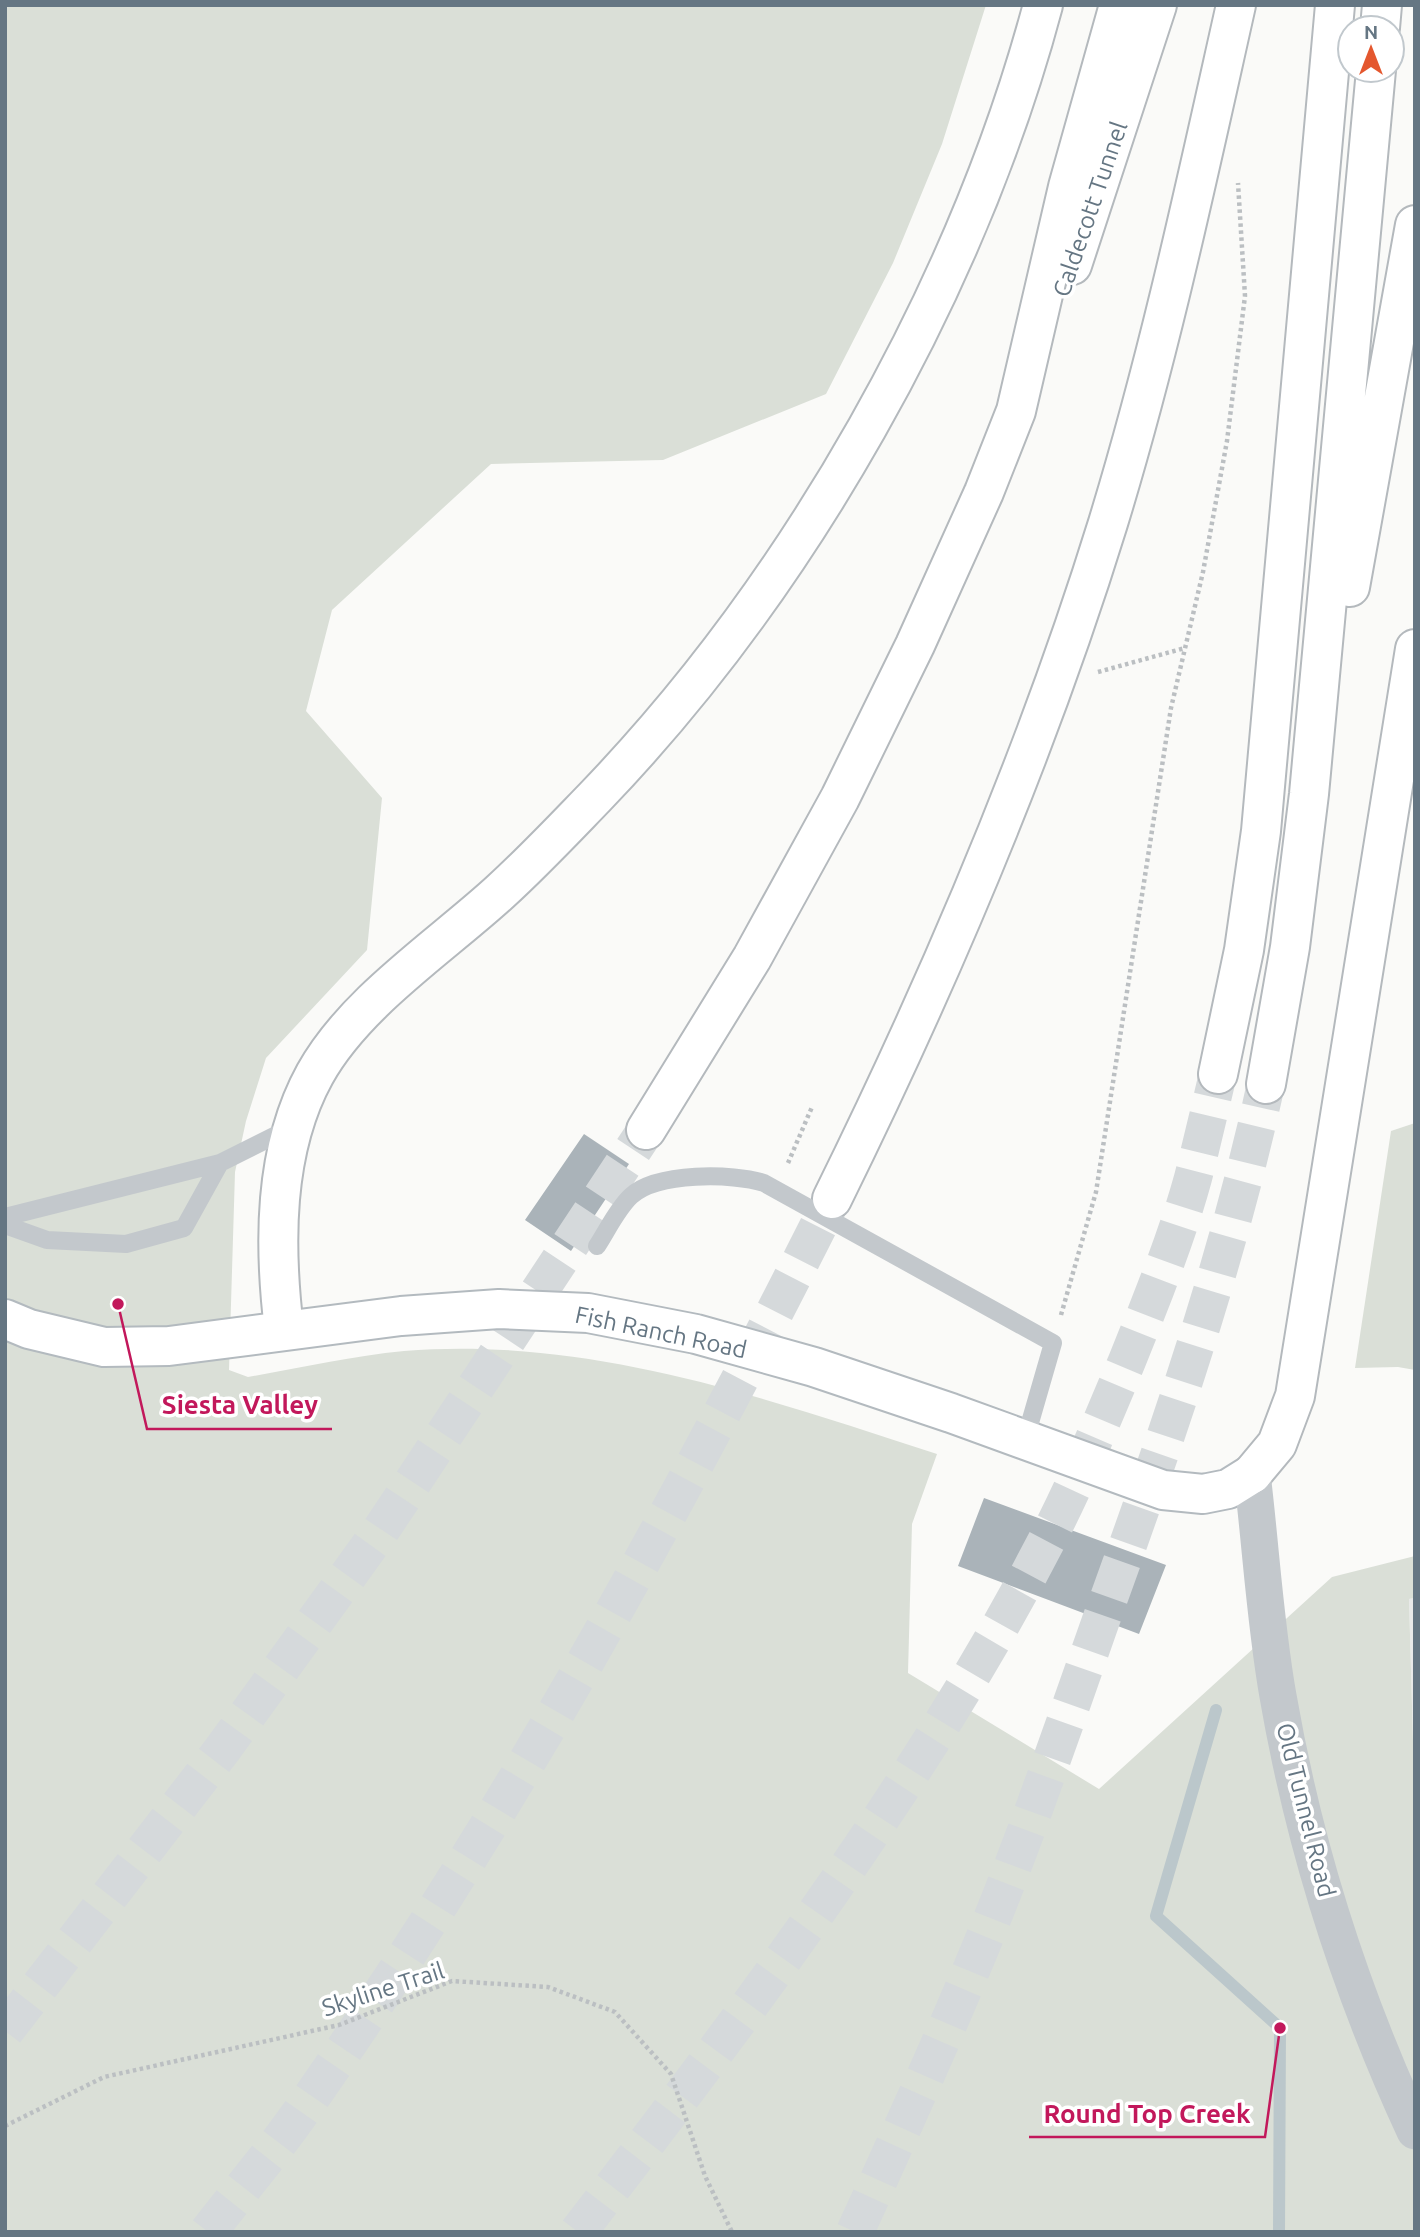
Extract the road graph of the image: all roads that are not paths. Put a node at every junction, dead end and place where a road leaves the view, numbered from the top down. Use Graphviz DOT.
graph roads {
  1 [pos="1044,5"];
  2 [pos="1119,5"];
  3 [pos="1157,5"];
  4 [pos="1236,5"];
  5 [pos="1335,5"];
  6 [pos="1375,84"];
  7 [pos="1415,225"];
  8 [pos="1016,411"];
  9 [pos="1415,649"];
  10 [pos="1301,861"];
  11 [pos="1218,1073"];
  12 [pos="1266,1084"];
  13 [pos="293,1126"];
  14 [pos="646,1130"];
  15 [pos="220,1163"];
  16 [pos="832,1199"];
  17 [pos="5,1217"];
  18 [pos="5,1225"];
  19 [pos="597,1246"];
  20 [pos="5,1319"];
  21 [pos="284,1329"];
  22 [pos="1024,1440"];
  23 [pos="1252,1474"];
  24 [pos="1415,2131"];
  1 -- 13 [label="main road"];
  2 -- 8 [label="main road"];
  3 -- 8 [label="main road, Caldecott Tunnel"];
  4 -- 16 [label="main road"];
  5 -- 11 [label="main road"];
  6 -- 10 [label="main road"];
  7 -- 10 [label="main road"];
  8 -- 14 [label="main road"];
  9 -- 23 [label="main road"];
  10 -- 12 [label="main road"];
  13 -- 15 [label="lane"];
  13 -- 21 [label="main road"];
  15 -- 17 [label="lane"];
  15 -- 18 [label="lane"];
  19 -- 22 [label="lane"];
  20 -- 21 [label="main road, Fish Ranch Road"];
  21 -- 22 [label="main road, Fish Ranch Road"];
  22 -- 23 [label="main road, Fish Ranch Road"];
  23 -- 24 [label="street, Old Tunnel Road"];
}
